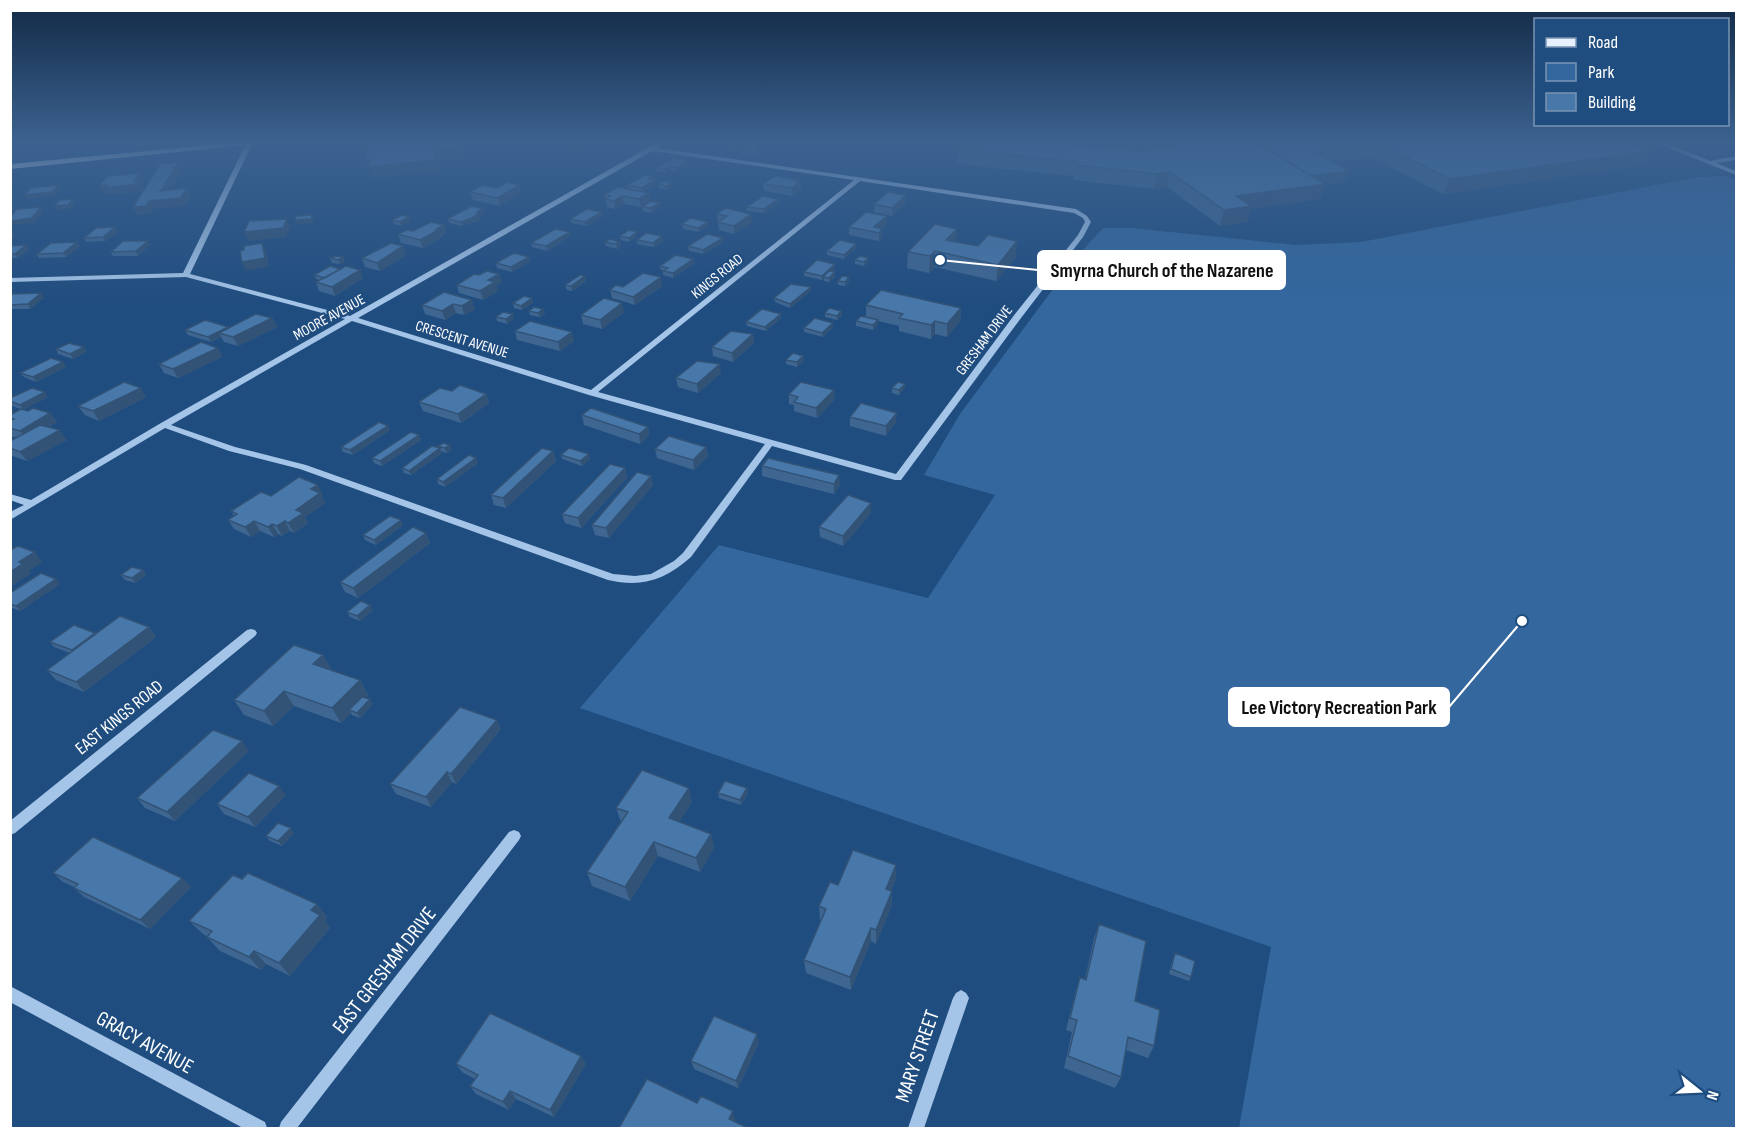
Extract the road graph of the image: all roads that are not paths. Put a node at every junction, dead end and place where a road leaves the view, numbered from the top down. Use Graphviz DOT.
graph roads {
  1 [pos="224,195"];
  2 [pos="571,195"];
  3 [pos="839,195"];
  4 [pos="969,195"];
  5 [pos="186,275"];
  6 [pos="10,280"];
  7 [pos="352,319"];
  8 [pos="592,393"];
  9 [pos="164,425"];
  10 [pos="770,443"];
  11 [pos="898,478"];
  12 [pos="10,497"];
  13 [pos="32,504"];
  14 [pos="10,517"];
  15 [pos="251,633"];
  16 [pos="10,829"];
  17 [pos="514,836"];
  18 [pos="10,993"];
  19 [pos="961,998"];
  20 [pos="259,1128"];
  21 [pos="288,1128"];
  22 [pos="916,1128"];
  1 -- 5 [label="street"];
  2 -- 7 [label="street, MOORE AVENUE"];
  3 -- 8 [label="street, KINGS ROAD"];
  4 -- 11 [label="street, GRESHAM DRIVE"];
  5 -- 6 [label="street, CRESCENT AVENUE"];
  5 -- 7 [label="street, CRESCENT AVENUE"];
  7 -- 8 [label="street, CRESCENT AVENUE"];
  7 -- 9 [label="street, MOORE AVENUE"];
  8 -- 10 [label="street, CRESCENT AVENUE"];
  9 -- 10 [label="street"];
  9 -- 13 [label="street, MOORE AVENUE"];
  10 -- 11 [label="street, CRESCENT AVENUE"];
  12 -- 13 [label="street"];
  13 -- 14 [label="street, MOORE AVENUE"];
  15 -- 16 [label="street, EAST KINGS ROAD"];
  17 -- 21 [label="street, EAST GRESHAM DRIVE"];
  18 -- 20 [label="street, GRACY AVENUE"];
  19 -- 22 [label="street, MARY STREET"];
}
